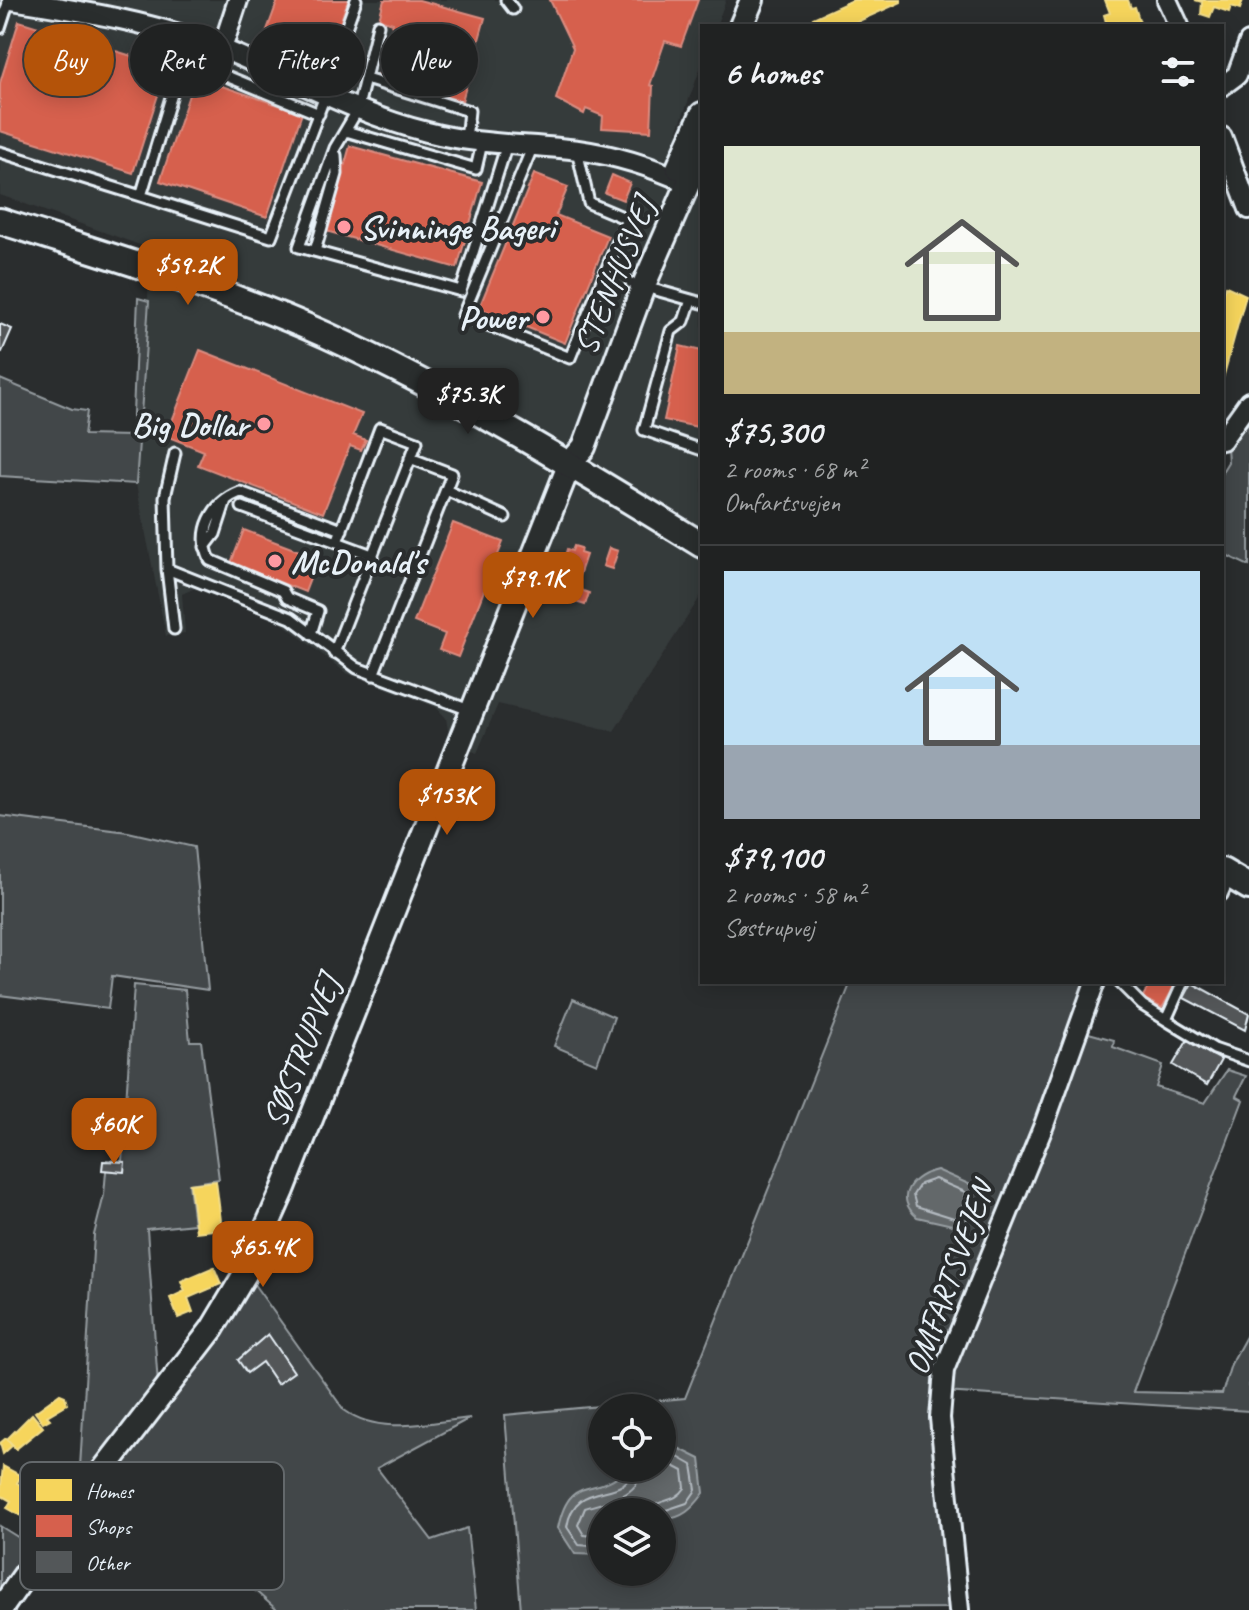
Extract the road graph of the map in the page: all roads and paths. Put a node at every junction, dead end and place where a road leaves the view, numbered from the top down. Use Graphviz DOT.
graph roads {
  1 [pos="11,0"];
  2 [pos="238,0"];
  3 [pos="356,0"];
  4 [pos="506,0"];
  5 [pos="752,0"];
  6 [pos="767,0"];
  7 [pos="1167,0"];
  8 [pos="63,4"];
  9 [pos="513,9"];
  10 [pos="137,24"];
  11 [pos="227,24"];
  12 [pos="742,24"];
  13 [pos="757,24"];
  14 [pos="1178,24"];
  15 [pos="378,25"];
  16 [pos="0,28"];
  17 [pos="1249,42"];
  18 [pos="232,55"];
  19 [pos="232,75"];
  20 [pos="366,79"];
  21 [pos="1224,85"];
  22 [pos="171,96"];
  23 [pos="322,102"];
  24 [pos="357,111"];
  25 [pos="346,131"];
  26 [pos="431,133"];
  27 [pos="700,134"];
  28 [pos="474,141"];
  29 [pos="1224,142"];
  30 [pos="506,147"];
  31 [pos="335,148"];
  32 [pos="532,148"];
  33 [pos="577,150"];
  34 [pos="0,152"];
  35 [pos="425,154"];
  36 [pos="681,180"];
  37 [pos="141,196"];
  38 [pos="1249,209"];
  39 [pos="0,221"];
  40 [pos="315,251"];
  41 [pos="637,285"];
  42 [pos="697,302"];
  43 [pos="1249,402"];
  44 [pos="1224,437"];
  45 [pos="700,449"];
  46 [pos="175,453"];
  47 [pos="410,458"];
  48 [pos="570,463"];
  49 [pos="446,490"];
  50 [pos="242,507"];
  51 [pos="505,517"];
  52 [pos="342,530"];
  53 [pos="337,542"];
  54 [pos="700,544"];
  55 [pos="372,555"];
  56 [pos="167,569"];
  57 [pos="174,629"];
  58 [pos="311,634"];
  59 [pos="334,653"];
  60 [pos="373,675"];
  61 [pos="472,712"];
  62 [pos="1094,984"];
  63 [pos="1121,984"];
  64 [pos="1182,984"];
  65 [pos="1166,1020"];
  66 [pos="1249,1061"];
  67 [pos="110,1462"];
  68 [pos="20,1582"];
  69 [pos="0,1610"];
  70 [pos="959,1610"];
  1 -- 8 [label="street, STENHUSVEJ"];
  1 -- 16 [label="lane"];
  2 -- 11 [label="street"];
  3 -- 23 [label="lane"];
  4 -- 9 [label="lane"];
  5 -- 12 [label="street"];
  6 -- 13 [label="street"];
  7 -- 14 [label="street"];
  8 -- 10 [label="street, STENHUSVEJ"];
  15 -- 20 [label="lane"];
  17 -- 21 [label="street"];
  18 -- 23 [label="street, STENHUSVEJ"];
  19 -- 23 [label="lane"];
  20 -- 24 [label="lane"];
  20 -- 28 [label="lane"];
  22 -- 37 [label="lane"];
  23 -- 24 [label="street, STENHUSVEJ"];
  23 -- 37 [label="lane"];
  24 -- 25 [label="lane"];
  24 -- 26 [label="street, STENHUSVEJ"];
  25 -- 31 [label="lane"];
  25 -- 35 [label="lane"];
  26 -- 28 [label="street, STENHUSVEJ"];
  26 -- 35 [label="lane"];
  27 -- 36 [label="street, STENHUSVEJ"];
  28 -- 30 [label="street, STENHUSVEJ"];
  28 -- 35 [label="lane"];
  29 -- 38 [label="street"];
  30 -- 32 [label="street, STENHUSVEJ"];
  30 -- 40 [label="lane"];
  31 -- 40 [label="lane"];
  31 -- 40 [label="lane"];
  32 -- 33 [label="street, STENHUSVEJ"];
  32 -- 33 [label="lane"];
  33 -- 36 [label="street, STENHUSVEJ"];
  34 -- 37 [label="lane"];
  36 -- 41 [label="street, STENHUSVEJ"];
  39 -- 48 [label="main road"];
  41 -- 42 [label="lane"];
  41 -- 48 [label="street, STENHUSVEJ"];
  42 -- 45 [label="lane"];
  43 -- 44 [label="street"];
  46 -- 56 [label="lane"];
  47 -- 49 [label="lane"];
  47 -- 52 [label="lane"];
  47 -- 55 [label="lane"];
  48 -- 54 [label="main road"];
  48 -- 61 [label="street, SØSTRUPVEJ"];
  49 -- 51 [label="lane"];
  49 -- 60 [label="lane"];
  50 -- 53 [label="lane"];
  52 -- 53 [label="lane"];
  52 -- 58 [label="lane"];
  53 -- 55 [label="lane"];
  55 -- 59 [label="lane"];
  56 -- 57 [label="lane"];
  56 -- 58 [label="lane"];
  58 -- 59 [label="lane"];
  59 -- 60 [label="lane"];
  60 -- 61 [label="lane"];
  61 -- 67 [label="street, SØSTRUPVEJ"];
  62 -- 70 [label="street, OMFARTSVEJEN"];
  63 -- 65 [label="lane"];
  64 -- 65 [label="lane"];
  65 -- 66 [label="lane"];
  68 -- 69 [label="street, SØSTRUPVEJ"];
}
